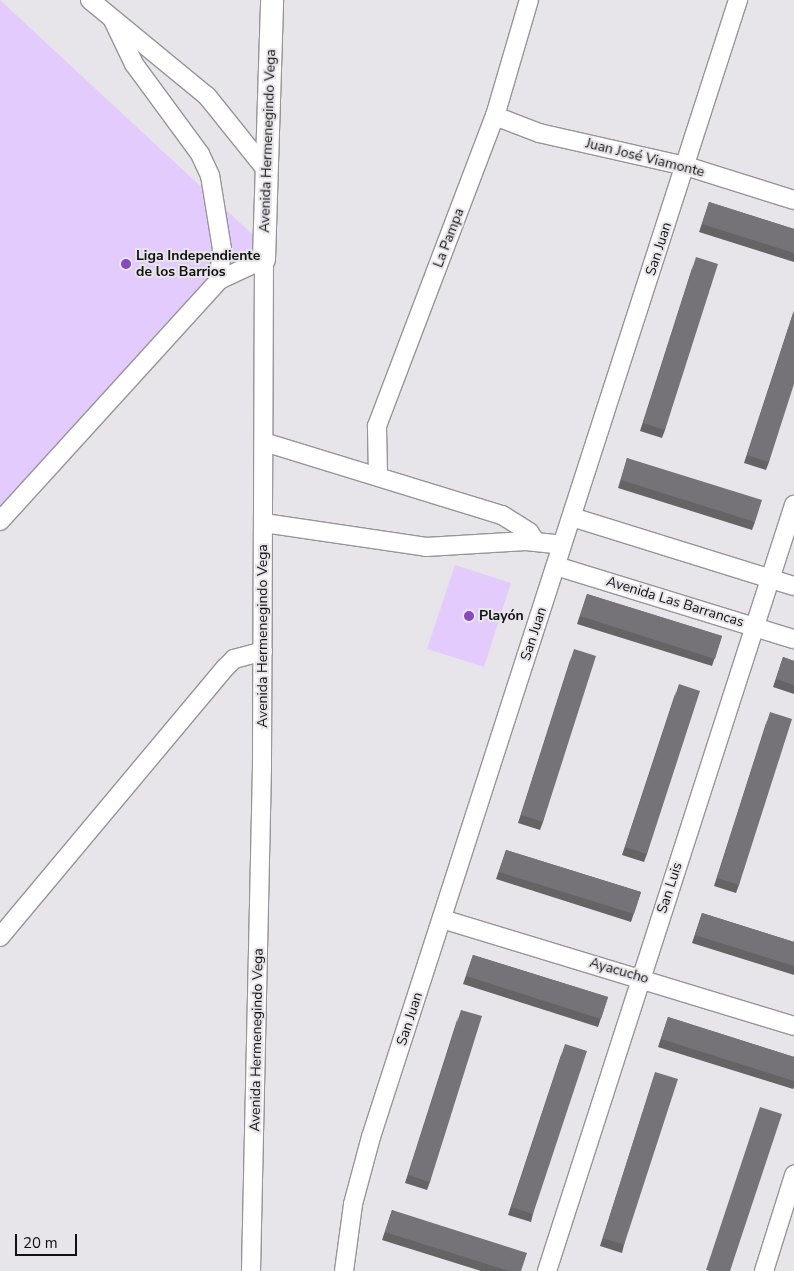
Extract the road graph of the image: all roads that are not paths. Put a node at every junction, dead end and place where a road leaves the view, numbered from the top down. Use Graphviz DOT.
graph roads {
  1 [pos="90,0"];
  2 [pos="272,0"];
  3 [pos="529,0"];
  4 [pos="738,0"];
  5 [pos="112,18"];
  6 [pos="495,116"];
  7 [pos="686,166"];
  8 [pos="267,171"];
  9 [pos="794,200"];
  10 [pos="264,259"];
  11 [pos="219,280"];
  12 [pos="264,442"];
  13 [pos="378,475"];
  14 [pos="794,504"];
  15 [pos="572,517"];
  16 [pos="0,521"];
  17 [pos="264,523"];
  18 [pos="536,542"];
  19 [pos="562,545"];
  20 [pos="556,566"];
  21 [pos="771,579"];
  22 [pos="794,586"];
  23 [pos="756,628"];
  24 [pos="794,639"];
  25 [pos="263,651"];
  26 [pos="442,919"];
  27 [pos="0,938"];
  28 [pos="640,977"];
  29 [pos="794,1026"];
  30 [pos="794,1175"];
  31 [pos="252,1271"];
  32 [pos="344,1271"];
  33 [pos="547,1271"];
  34 [pos="764,1271"];
  1 -- 5 [label="street"];
  2 -- 8 [label="street, Avenida Hermenegindo Vega"];
  3 -- 6 [label="street, La Pampa"];
  4 -- 7 [label="street, San Juan"];
  5 -- 8 [label="street"];
  5 -- 11 [label="street"];
  6 -- 7 [label="street, Juan José Viamonte"];
  6 -- 13 [label="street, La Pampa"];
  7 -- 9 [label="street, Juan José Viamonte"];
  7 -- 15 [label="street, San Juan"];
  8 -- 10 [label="street, Avenida Hermenegindo Vega"];
  10 -- 11 [label="street"];
  10 -- 12 [label="street, Avenida Hermenegindo Vega"];
  11 -- 16 [label="street"];
  12 -- 13 [label="street"];
  12 -- 17 [label="street, Avenida Hermenegindo Vega"];
  13 -- 18 [label="street"];
  14 -- 21 [label="street, San Luis"];
  15 -- 19 [label="street, San Juan"];
  15 -- 21 [label="street"];
  17 -- 18 [label="street"];
  17 -- 25 [label="street, Avenida Hermenegindo Vega"];
  18 -- 19 [label="street"];
  19 -- 20 [label="street, San Juan"];
  20 -- 23 [label="street, Avenida Las Barrancas"];
  20 -- 26 [label="street, San Juan"];
  21 -- 22 [label="street"];
  21 -- 23 [label="street, San Luis"];
  23 -- 24 [label="street, Avenida Las Barrancas"];
  23 -- 28 [label="street, San Luis"];
  25 -- 27 [label="street"];
  25 -- 31 [label="street, Avenida Hermenegindo Vega"];
  26 -- 28 [label="street, Ayacucho"];
  26 -- 32 [label="street, San Juan"];
  28 -- 29 [label="street, Ayacucho"];
  28 -- 33 [label="street, San Luis"];
  30 -- 34 [label="street"];
}
